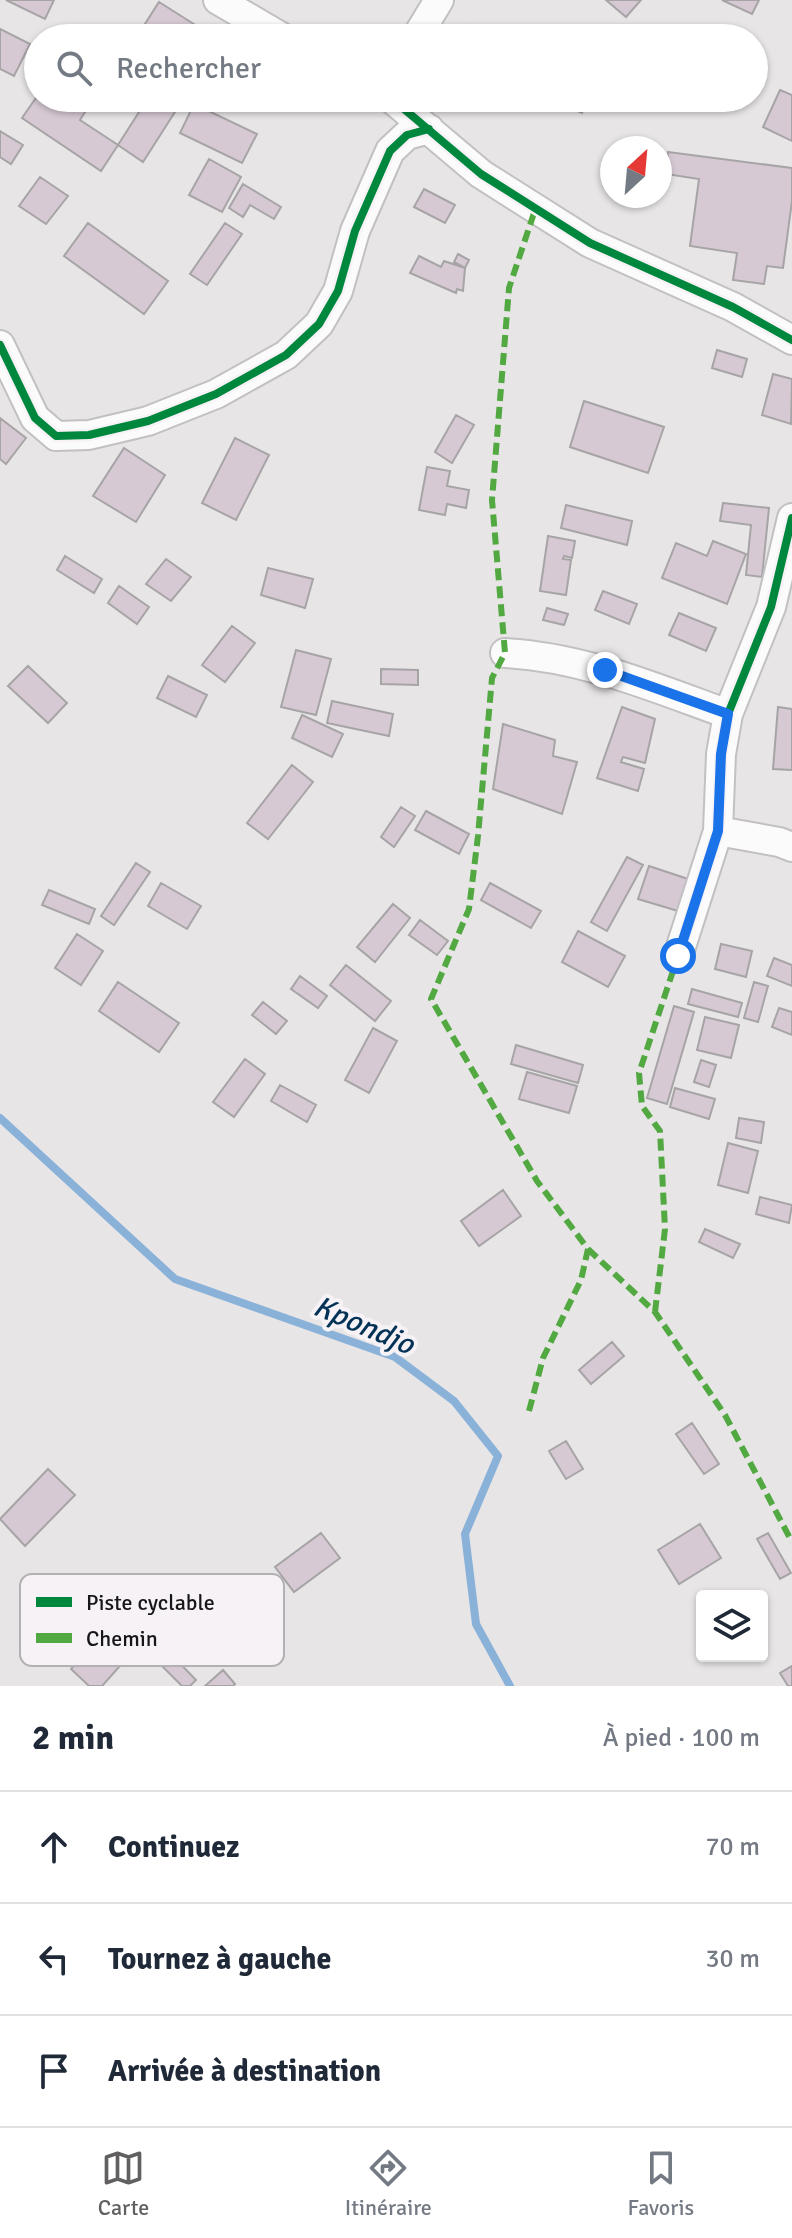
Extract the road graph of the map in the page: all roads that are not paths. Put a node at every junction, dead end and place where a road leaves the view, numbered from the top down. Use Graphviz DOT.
graph roads {
  1 [pos="218,0"];
  2 [pos="439,0"];
  3 [pos="259,24"];
  4 [pos="424,24"];
  5 [pos="408,112"];
  6 [pos="429,129"];
  7 [pos="792,340"];
  8 [pos="0,345"];
  9 [pos="792,518"];
  10 [pos="505,653"];
  11 [pos="728,714"];
  12 [pos="718,831"];
  13 [pos="792,847"];
  14 [pos="678,956"];
  1 -- 3 [label="street"];
  2 -- 4 [label="street"];
  5 -- 6 [label="street"];
  6 -- 7 [label="street"];
  6 -- 8 [label="street"];
  9 -- 11 [label="street"];
  10 -- 11 [label="street"];
  11 -- 12 [label="street"];
  12 -- 13 [label="street"];
  12 -- 14 [label="street"];
}
